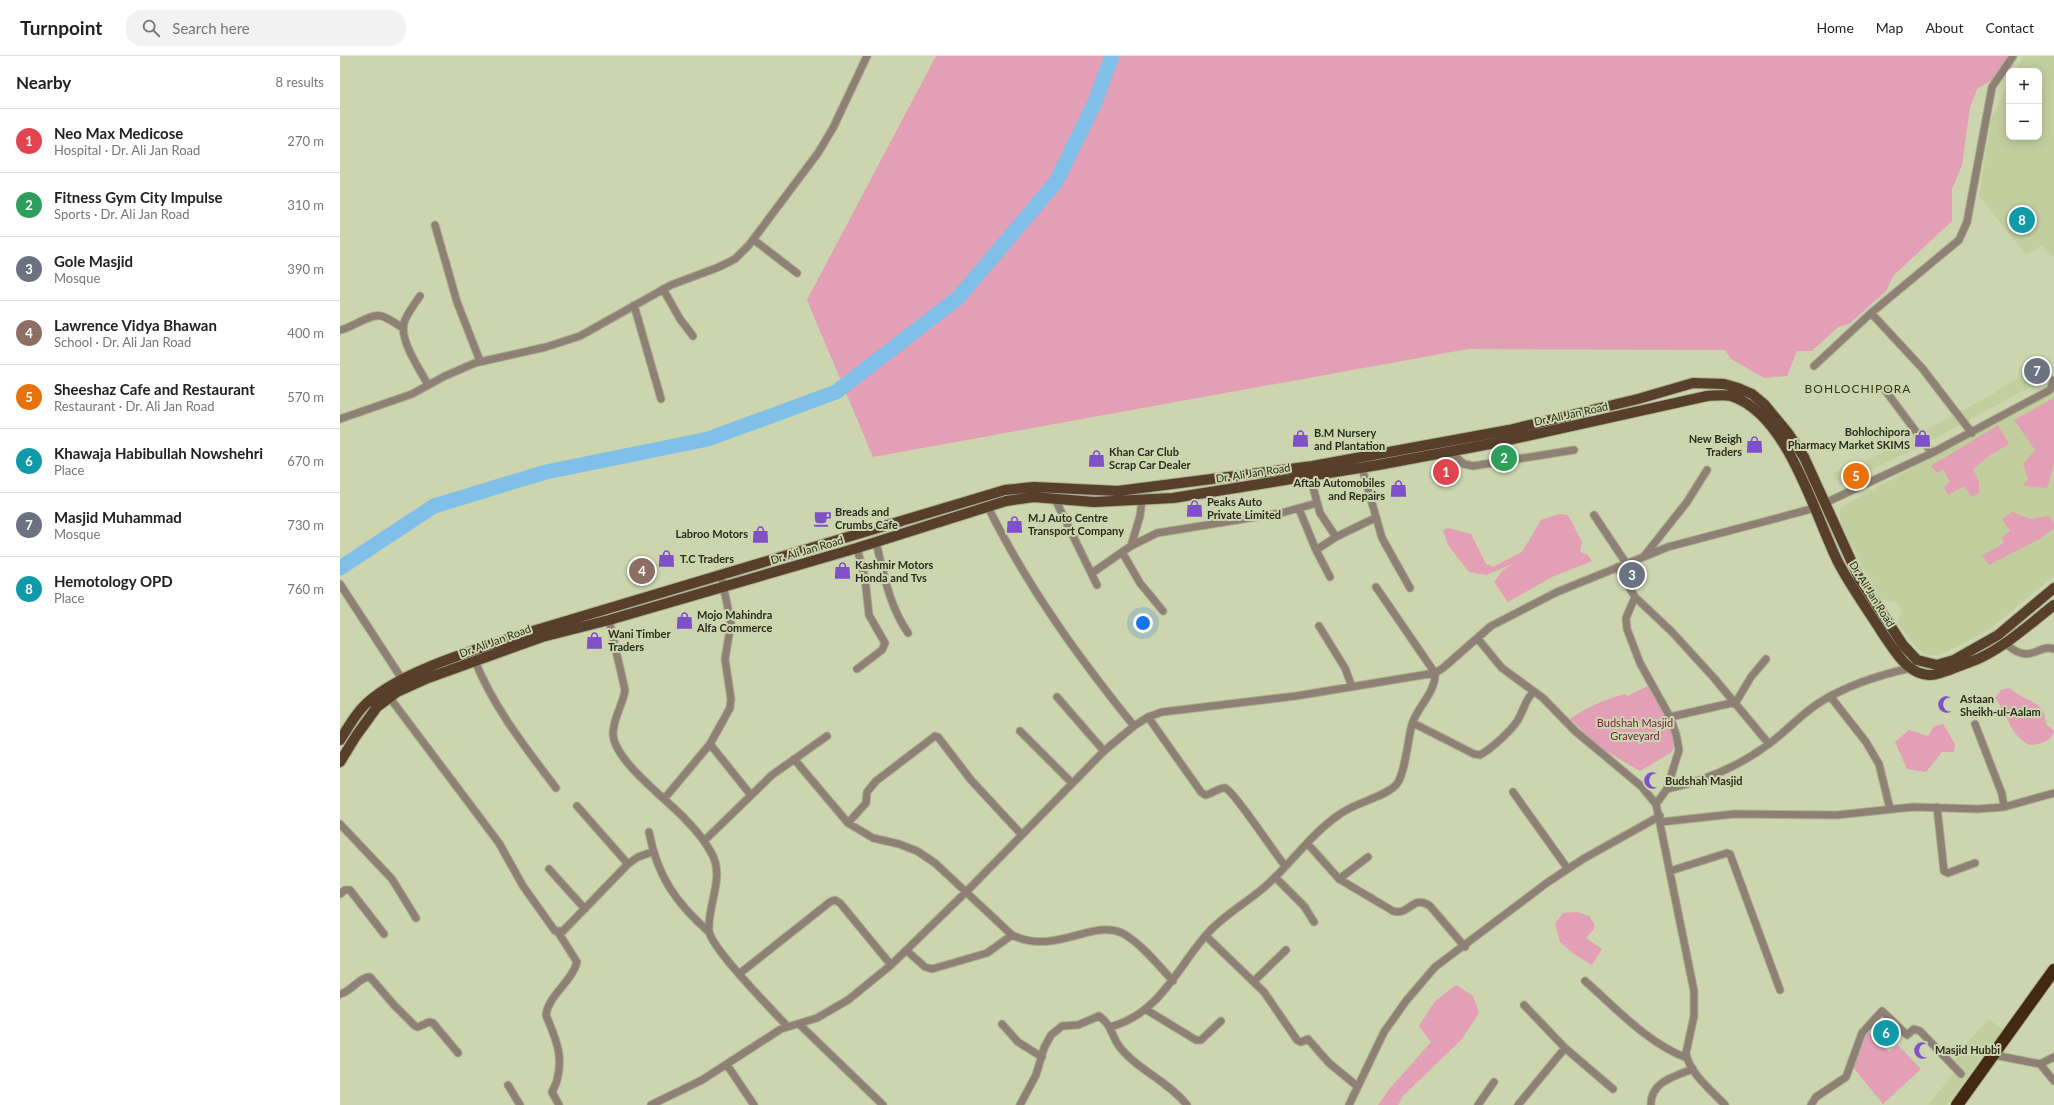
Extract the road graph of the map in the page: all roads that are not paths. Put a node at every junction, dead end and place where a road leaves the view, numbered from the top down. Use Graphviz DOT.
graph roads {
  1 [pos="867,56"];
  2 [pos="2013,56"];
  3 [pos="435,226"];
  4 [pos="754,240"];
  5 [pos="797,273"];
  6 [pos="664,289"];
  7 [pos="420,296"];
  8 [pos="634,305"];
  9 [pos="1870,313"];
  10 [pos="403,328"];
  11 [pos="340,330"];
  12 [pos="693,336"];
  13 [pos="480,361"];
  14 [pos="1814,366"];
  15 [pos="2054,380"];
  16 [pos="428,385"];
  17 [pos="1885,390"];
  18 [pos="661,399"];
  19 [pos="340,419"];
  20 [pos="1972,433"];
  21 [pos="1574,450"];
  22 [pos="1450,452"];
  23 [pos="1932,453"];
  24 [pos="1362,468"];
  25 [pos="1708,470"];
  26 [pos="1310,476"];
  27 [pos="1055,498"];
  28 [pos="1142,500"];
  29 [pos="1317,503"];
  30 [pos="1825,503"];
  31 [pos="988,507"];
  32 [pos="1815,508"];
  33 [pos="1299,509"];
  34 [pos="1594,515"];
  35 [pos="1375,518"];
  36 [pos="1336,537"];
  37 [pos="876,542"];
  38 [pos="1131,546"];
  39 [pos="856,548"];
  40 [pos="1316,550"];
  41 [pos="1122,552"];
  42 [pos="1645,555"];
  43 [pos="1626,563"];
  44 [pos="1617,567"];
  45 [pos="1092,573"];
  46 [pos="721,575"];
  47 [pos="1330,577"];
  48 [pos="1097,585"];
  49 [pos="342,586"];
  50 [pos="724,586"];
  51 [pos="1376,587"];
  52 [pos="1410,588"];
  53 [pos="2054,588"];
  54 [pos="1634,597"];
  55 [pos="2054,605"];
  56 [pos="1163,611"];
  57 [pos="609,620"];
  58 [pos="1318,626"];
  59 [pos="908,633"];
  60 [pos="1477,638"];
  61 [pos="2005,643"];
  62 [pos="2054,649"];
  63 [pos="1766,659"];
  64 [pos="475,661"];
  65 [pos="1911,668"];
  66 [pos="857,669"];
  67 [pos="1435,672"];
  68 [pos="402,679"];
  69 [pos="1352,687"];
  70 [pos="383,690"];
  71 [pos="1533,692"];
  72 [pos="1830,696"];
  73 [pos="1056,697"];
  74 [pos="390,698"];
  75 [pos="1736,702"];
  76 [pos="1148,717"];
  77 [pos="1670,717"];
  78 [pos="1413,723"];
  79 [pos="1975,724"];
  80 [pos="1134,726"];
  81 [pos="1020,731"];
  82 [pos="827,736"];
  83 [pos="340,740"];
  84 [pos="710,744"];
  85 [pos="1769,744"];
  86 [pos="1104,751"];
  87 [pos="794,759"];
  88 [pos="340,762"];
  89 [pos="1072,783"];
  90 [pos="556,788"];
  91 [pos="1667,789"];
  92 [pos="1513,792"];
  93 [pos="2054,793"];
  94 [pos="750,794"];
  95 [pos="664,799"];
  96 [pos="1656,804"];
  97 [pos="577,806"];
  98 [pos="1937,807"];
  99 [pos="2004,807"];
  100 [pos="1890,809"];
  101 [pos="1661,819"];
  102 [pos="848,823"];
  103 [pos="340,824"];
  104 [pos="649,832"];
  105 [pos="1021,834"];
  106 [pos="704,841"];
  107 [pos="1307,843"];
  108 [pos="652,852"];
  109 [pos="1368,857"];
  110 [pos="1975,863"];
  111 [pos="628,864"];
  112 [pos="1285,866"];
  113 [pos="549,869"];
  114 [pos="1568,869"];
  115 [pos="1670,872"];
  116 [pos="1275,877"];
  117 [pos="1339,880"];
  118 [pos="967,891"];
  119 [pos="340,894"];
  120 [pos="585,909"];
  121 [pos="416,918"];
  122 [pos="1314,922"];
  123 [pos="558,932"];
  124 [pos="709,932"];
  125 [pos="384,934"];
  126 [pos="1012,935"];
  127 [pos="1206,936"];
  128 [pos="1465,947"];
  129 [pos="906,950"];
  130 [pos="1286,950"];
  131 [pos="891,965"];
  132 [pos="2054,970"];
  133 [pos="739,974"];
  134 [pos="1173,981"];
  135 [pos="1254,981"];
  136 [pos="1585,981"];
  137 [pos="1780,990"];
  138 [pos="340,994"];
  139 [pos="1524,1005"];
  140 [pos="1145,1009"];
  141 [pos="1221,1021"];
  142 [pos="799,1024"];
  143 [pos="1002,1024"];
  144 [pos="787,1026"];
  145 [pos="1110,1027"];
  146 [pos="1564,1048"];
  147 [pos="458,1053"];
  148 [pos="1994,1055"];
  149 [pos="1042,1057"];
  150 [pos="2054,1057"];
  151 [pos="1687,1058"];
  152 [pos="2040,1064"];
  153 [pos="726,1065"];
  154 [pos="1693,1069"];
  155 [pos="1960,1074"];
  156 [pos="2054,1081"];
  157 [pos="1494,1082"];
  158 [pos="508,1085"];
  159 [pos="1357,1086"];
  160 [pos="1613,1089"];
  161 [pos="881,1104"];
  162 [pos="520,1105"];
  163 [pos="559,1105"];
  164 [pos="651,1105"];
  165 [pos="754,1105"];
  166 [pos="1020,1105"];
  167 [pos="1187,1105"];
  168 [pos="1349,1105"];
  169 [pos="1478,1105"];
  170 [pos="1518,1105"];
  171 [pos="1651,1105"];
  172 [pos="1725,1105"];
  173 [pos="1811,1105"];
  174 [pos="1957,1105"];
  1 -- 4 [label="street"];
  2 -- 9 [label="street"];
  3 -- 13 [label="street"];
  4 -- 5 [label="street"];
  4 -- 6 [label="street"];
  6 -- 8 [label="street"];
  6 -- 12 [label="street"];
  7 -- 10 [label="street"];
  8 -- 13 [label="street"];
  8 -- 18 [label="street"];
  9 -- 14 [label="street"];
  9 -- 20 [label="street"];
  10 -- 11 [label="street"];
  10 -- 16 [label="street"];
  13 -- 16 [label="street"];
  15 -- 20 [label="street"];
  16 -- 19 [label="street"];
  17 -- 23 [label="street"];
  20 -- 23 [label="street"];
  21 -- 22 [label="street"];
  22 -- 24 [label="main road, Dr. Ali Jan Road"];
  22 -- 32 [label="main road, Dr. Ali Jan Road"];
  23 -- 30 [label="street"];
  24 -- 26 [label="main road, Dr. Ali Jan Road"];
  24 -- 35 [label="street"];
  25 -- 42 [label="street"];
  26 -- 28 [label="main road, Dr. Ali Jan Road"];
  26 -- 29 [label="street"];
  27 -- 28 [label="main road, Dr. Ali Jan Road"];
  27 -- 31 [label="main road, Dr. Ali Jan Road"];
  27 -- 45 [label="street"];
  28 -- 38 [label="street"];
  29 -- 33 [label="street"];
  29 -- 36 [label="street"];
  30 -- 46 [label="main road, Dr. Ali Jan Road"];
  30 -- 53 [label="main road, Dr. Ali Jan Road"];
  31 -- 37 [label="main road, Dr. Ali Jan Road"];
  31 -- 80 [label="street"];
  32 -- 42 [label="street"];
  32 -- 65 [label="main road, Dr. Ali Jan Road"];
  33 -- 38 [label="street"];
  33 -- 40 [label="street"];
  34 -- 43 [label="street"];
  35 -- 36 [label="street"];
  35 -- 52 [label="street"];
  36 -- 40 [label="street"];
  37 -- 39 [label="main road, Dr. Ali Jan Road"];
  37 -- 59 [label="street"];
  38 -- 41 [label="street"];
  39 -- 50 [label="main road, Dr. Ali Jan Road"];
  39 -- 66 [label="street"];
  40 -- 47 [label="street"];
  41 -- 45 [label="street"];
  41 -- 56 [label="street"];
  42 -- 43 [label="street"];
  43 -- 44 [label="street"];
  44 -- 54 [label="street"];
  44 -- 60 [label="street"];
  45 -- 48 [label="street"];
  46 -- 50 [label="street"];
  46 -- 68 [label="main road, Dr. Ali Jan Road"];
  49 -- 68 [label="street"];
  50 -- 57 [label="main road, Dr. Ali Jan Road"];
  50 -- 84 [label="street"];
  51 -- 67 [label="street"];
  54 -- 75 [label="street"];
  54 -- 77 [label="street"];
  55 -- 61 [label="main road, Dr. Ali Jan Road"];
  57 -- 64 [label="main road, Dr. Ali Jan Road"];
  57 -- 95 [label="street"];
  58 -- 69 [label="street"];
  60 -- 67 [label="street"];
  60 -- 71 [label="street"];
  61 -- 62 [label="street"];
  61 -- 65 [label="main road, Dr. Ali Jan Road"];
  63 -- 75 [label="street"];
  64 -- 74 [label="main road, Dr. Ali Jan Road"];
  64 -- 90 [label="street"];
  65 -- 72 [label="street"];
  67 -- 69 [label="street"];
  67 -- 78 [label="street"];
  68 -- 70 [label="main road, Dr. Ali Jan Road"];
  69 -- 76 [label="street"];
  70 -- 74 [label="street"];
  70 -- 83 [label="main road, Dr. Ali Jan Road"];
  71 -- 78 [label="street"];
  71 -- 96 [label="street"];
  72 -- 85 [label="street"];
  72 -- 100 [label="street"];
  73 -- 86 [label="street"];
  74 -- 88 [label="main road, Dr. Ali Jan Road"];
  74 -- 123 [label="street"];
  75 -- 77 [label="street"];
  75 -- 85 [label="street"];
  76 -- 80 [label="street"];
  76 -- 112 [label="street"];
  77 -- 91 [label="street"];
  78 -- 107 [label="street"];
  79 -- 99 [label="street"];
  80 -- 86 [label="street"];
  81 -- 89 [label="street"];
  82 -- 87 [label="street"];
  84 -- 94 [label="street"];
  84 -- 95 [label="street"];
  85 -- 91 [label="street"];
  86 -- 89 [label="street"];
  87 -- 94 [label="street"];
  87 -- 102 [label="street"];
  89 -- 105 [label="street"];
  91 -- 96 [label="street"];
  92 -- 114 [label="street"];
  93 -- 99 [label="street"];
  94 -- 106 [label="street"];
  95 -- 106 [label="street"];
  96 -- 101 [label="street"];
  97 -- 111 [label="street"];
  98 -- 99 [label="street"];
  98 -- 100 [label="street"];
  98 -- 110 [label="street"];
  100 -- 101 [label="street"];
  101 -- 114 [label="street"];
  101 -- 115 [label="street"];
  102 -- 105 [label="street"];
  102 -- 118 [label="street"];
  103 -- 121 [label="street"];
  104 -- 108 [label="street"];
  105 -- 118 [label="street"];
  106 -- 124 [label="street"];
  107 -- 112 [label="street"];
  107 -- 117 [label="street"];
  108 -- 111 [label="street"];
  108 -- 124 [label="street"];
  109 -- 117 [label="street"];
  111 -- 120 [label="street"];
  112 -- 116 [label="street"];
  113 -- 120 [label="street"];
  114 -- 128 [label="street"];
  115 -- 137 [label="street"];
  115 -- 151 [label="street"];
  116 -- 122 [label="street"];
  116 -- 127 [label="street"];
  117 -- 128 [label="street"];
  118 -- 126 [label="street"];
  118 -- 129 [label="street"];
  119 -- 125 [label="street"];
  120 -- 123 [label="street"];
  123 -- 163 [label="street"];
  124 -- 133 [label="street"];
  126 -- 129 [label="street"];
  126 -- 134 [label="street"];
  127 -- 134 [label="street"];
  127 -- 135 [label="street"];
  128 -- 159 [label="street"];
  129 -- 131 [label="street"];
  130 -- 135 [label="street"];
  131 -- 133 [label="street"];
  131 -- 142 [label="street"];
  132 -- 148 [label="highway"];
  133 -- 144 [label="street"];
  134 -- 140 [label="street"];
  135 -- 159 [label="street"];
  136 -- 151 [label="street"];
  138 -- 147 [label="street"];
  139 -- 146 [label="street"];
  140 -- 141 [label="street"];
  140 -- 145 [label="street"];
  142 -- 144 [label="street"];
  142 -- 161 [label="street"];
  143 -- 149 [label="street"];
  144 -- 153 [label="street"];
  145 -- 149 [label="street"];
  145 -- 167 [label="street"];
  146 -- 160 [label="street"];
  146 -- 170 [label="street"];
  148 -- 152 [label="street"];
  148 -- 174 [label="highway"];
  149 -- 166 [label="street"];
  150 -- 152 [label="street"];
  151 -- 154 [label="street"];
  152 -- 156 [label="street"];
  153 -- 164 [label="street"];
  153 -- 165 [label="street"];
  154 -- 171 [label="street"];
  154 -- 172 [label="street"];
  155 -- 173 [label="street"];
  157 -- 169 [label="street"];
  158 -- 162 [label="street"];
  159 -- 168 [label="street"];
}
